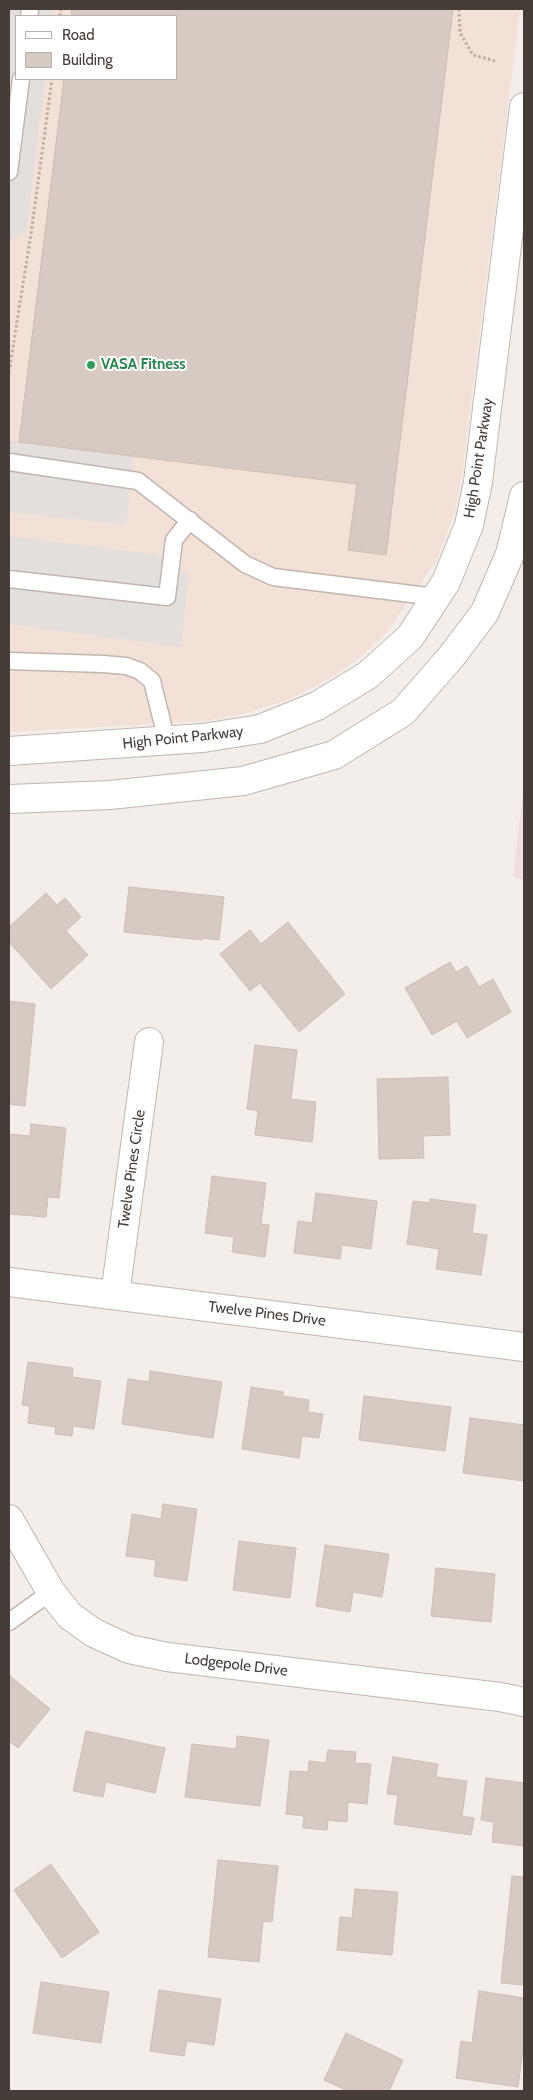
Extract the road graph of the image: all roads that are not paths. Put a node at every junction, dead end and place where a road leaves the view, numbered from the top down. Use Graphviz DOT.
graph roads {
  1 [pos="21,80"];
  2 [pos="524,107"];
  3 [pos="9,172"];
  4 [pos="9,462"];
  5 [pos="524,496"];
  6 [pos="190,520"];
  7 [pos="9,579"];
  8 [pos="436,597"];
  9 [pos="9,662"];
  10 [pos="167,741"];
  11 [pos="9,751"];
  12 [pos="9,799"];
  13 [pos="149,1042"];
  14 [pos="9,1282"];
  15 [pos="115,1295"];
  16 [pos="524,1347"];
  17 [pos="9,1520"];
  18 [pos="51,1592"];
  19 [pos="9,1622"];
  20 [pos="524,1702"];
  1 -- 3 [label="lane"];
  2 -- 8 [label="street, High Point Parkway"];
  4 -- 6 [label="lane"];
  5 -- 12 [label="street"];
  6 -- 7 [label="lane"];
  6 -- 8 [label="lane"];
  8 -- 10 [label="street, High Point Parkway"];
  9 -- 10 [label="lane"];
  10 -- 11 [label="street, High Point Parkway"];
  13 -- 15 [label="street, Twelve Pines Circle"];
  14 -- 15 [label="street, Twelve Pines Drive"];
  15 -- 16 [label="street, Twelve Pines Drive"];
  17 -- 18 [label="street, Lodgepole Drive"];
  18 -- 19 [label="lane"];
  18 -- 20 [label="street, Lodgepole Drive"];
}
